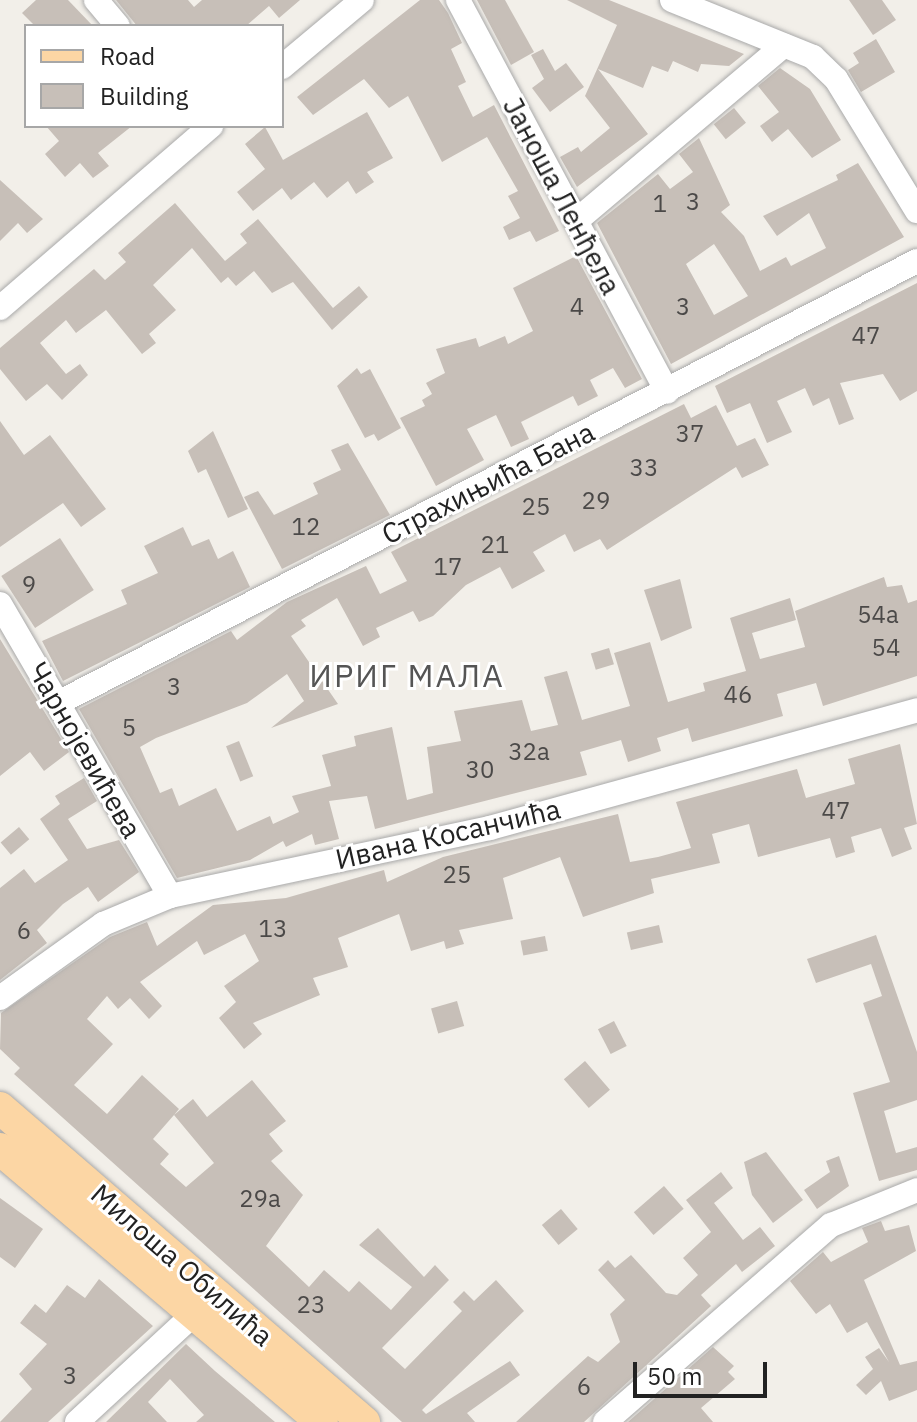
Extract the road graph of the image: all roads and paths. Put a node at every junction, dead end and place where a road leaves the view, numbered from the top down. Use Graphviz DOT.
graph roads {
  1 [pos="96,0"];
  2 [pos="362,0"];
  3 [pos="458,0"];
  4 [pos="672,0"];
  5 [pos="116,24"];
  6 [pos="784,45"];
  7 [pos="284,65"];
  8 [pos="206,128"];
  9 [pos="917,211"];
  10 [pos="576,221"];
  11 [pos="917,261"];
  12 [pos="0,308"];
  13 [pos="667,392"];
  14 [pos="0,604"];
  15 [pos="58,703"];
  16 [pos="917,710"];
  17 [pos="170,896"];
  18 [pos="0,998"];
  19 [pos="0,1108"];
  20 [pos="0,1149"];
  21 [pos="917,1190"];
  22 [pos="206,1304"];
  23 [pos="77,1422"];
  24 [pos="322,1422"];
  25 [pos="364,1422"];
  26 [pos="605,1422"];
  1 -- 5 [label="street"];
  2 -- 7 [label="street"];
  3 -- 10 [label="street, Јаноша Ленђела"];
  4 -- 6 [label="street"];
  6 -- 9 [label="street"];
  6 -- 10 [label="street"];
  8 -- 12 [label="street"];
  10 -- 13 [label="street, Јаноша Ленђела"];
  11 -- 13 [label="street, Страхињића Бана"];
  13 -- 15 [label="street, Страхињића Бана"];
  14 -- 15 [label="street, Чарнојевићева"];
  15 -- 17 [label="street, Чарнојевићева"];
  16 -- 17 [label="street, Ивана Косанчића"];
  17 -- 18 [label="street, Ивана Косанчића"];
  19 -- 22 [label="main road, Милоша Обилића"];
  20 -- 22 [label="main road, Милоша Обилића"];
  21 -- 26 [label="street"];
  22 -- 23 [label="street"];
  22 -- 24 [label="main road, Милоша Обилића"];
  22 -- 25 [label="main road, Милоша Обилића"];
}
